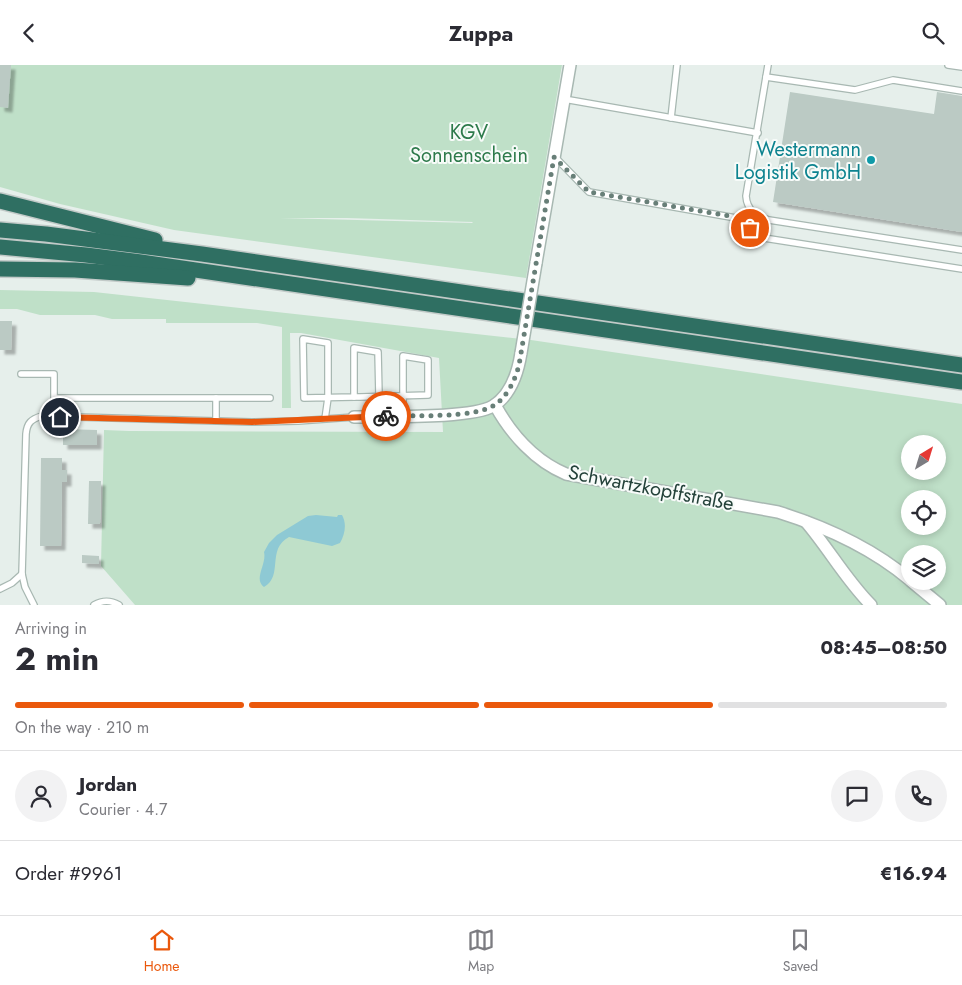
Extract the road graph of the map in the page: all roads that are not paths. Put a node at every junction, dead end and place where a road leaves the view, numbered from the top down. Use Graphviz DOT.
graph roads {
  1 [pos="570,65"];
  2 [pos="677,65"];
  3 [pos="768,65"];
  4 [pos="948,65"];
  5 [pos="962,67"];
  6 [pos="766,77"];
  7 [pos="962,91"];
  8 [pos="564,99"];
  9 [pos="671,118"];
  10 [pos="758,133"];
  11 [pos="554,157"];
  12 [pos="0,201"];
  13 [pos="0,230"];
  14 [pos="0,247"];
  15 [pos="962,250"];
  16 [pos="202,254"];
  17 [pos="0,269"];
  18 [pos="962,269"];
  19 [pos="234,276"];
  20 [pos="962,365"];
  21 [pos="21,375"];
  22 [pos="962,382"];
  23 [pos="404,395"];
  24 [pos="379,396"];
  25 [pos="354,397"];
  26 [pos="216,398"];
  27 [pos="270,398"];
  28 [pos="328,398"];
  29 [pos="495,405"];
  30 [pos="403,415"];
  31 [pos="354,417"];
  32 [pos="325,419"];
  33 [pos="216,421"];
  34 [pos="805,521"];
  35 [pos="901,573"];
  36 [pos="22,574"];
  37 [pos="0,589"];
  38 [pos="922,590"];
  39 [pos="34,605"];
  40 [pos="94,605"];
  41 [pos="119,605"];
  42 [pos="871,605"];
  43 [pos="940,605"];
  1 -- 8 [label="street"];
  2 -- 9 [label="lane"];
  3 -- 6 [label="lane"];
  4 -- 5 [label="lane"];
  6 -- 7 [label="lane"];
  6 -- 10 [label="lane"];
  8 -- 9 [label="lane"];
  8 -- 11 [label="street"];
  9 -- 10 [label="lane"];
  10 -- 15 [label="lane"];
  11 -- 18 [label="lane"];
  11 -- 29 [label="street, bridge"];
  12 -- 16 [label="highway"];
  13 -- 16 [label="highway"];
  14 -- 19 [label="highway"];
  16 -- 20 [label="highway"];
  17 -- 19 [label="highway"];
  19 -- 22 [label="highway"];
  21 -- 26 [label="lane"];
  23 -- 23 [label="lane"];
  23 -- 24 [label="lane"];
  23 -- 30 [label="lane"];
  24 -- 25 [label="lane"];
  24 -- 25 [label="lane"];
  25 -- 28 [label="lane"];
  26 -- 27 [label="lane"];
  26 -- 33 [label="lane"];
  28 -- 28 [label="lane"];
  28 -- 32 [label="lane"];
  29 -- 30 [label="street"];
  29 -- 34 [label="street, Schwartzkopffstraße"];
  30 -- 31 [label="street"];
  31 -- 32 [label="lane"];
  32 -- 33 [label="lane"];
  33 -- 36 [label="lane"];
  34 -- 35 [label="street, Schwartzkopffstraße"];
  34 -- 42 [label="street"];
  36 -- 37 [label="lane"];
  36 -- 39 [label="lane"];
  38 -- 43 [label="street, Schwartzkopffstraße"];
  40 -- 41 [label="lane"];
}
